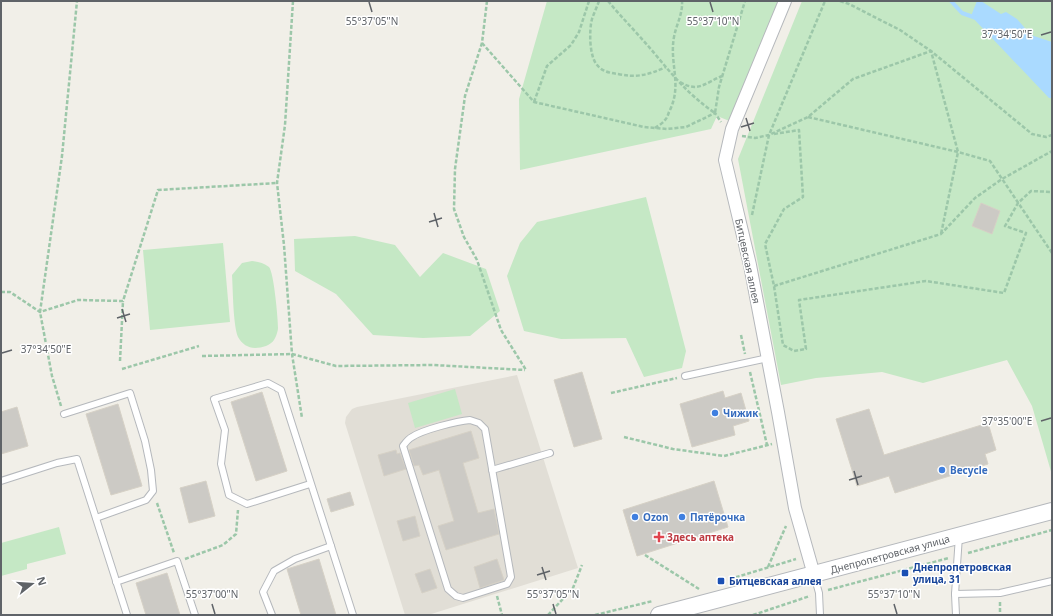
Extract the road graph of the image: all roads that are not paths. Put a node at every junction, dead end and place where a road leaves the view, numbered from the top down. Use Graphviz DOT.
graph roads {
  1 [pos="784,1"];
  2 [pos="768,358"];
  3 [pos="685,376"];
  4 [pos="64,414"];
  5 [pos="550,453"];
  6 [pos="492,470"];
  7 [pos="1,481"];
  8 [pos="310,484"];
  9 [pos="1052,512"];
  10 [pos="96,518"];
  11 [pos="959,536"];
  12 [pos="331,546"];
  13 [pos="814,575"];
  14 [pos="1052,581"];
  15 [pos="116,582"];
  16 [pos="955,594"];
  17 [pos="127,615"];
  18 [pos="195,615"];
  19 [pos="272,615"];
  20 [pos="353,615"];
  21 [pos="659,615"];
  22 [pos="820,615"];
  23 [pos="956,615"];
  1 -- 2 [label="street, Битцевская аллея"];
  2 -- 3 [label="lane"];
  2 -- 13 [label="street, Битцевская аллея"];
  4 -- 10 [label="lane"];
  5 -- 6 [label="lane"];
  6 -- 6 [label="lane"];
  7 -- 10 [label="lane"];
  8 -- 8 [label="lane"];
  8 -- 12 [label="lane"];
  9 -- 11 [label="street, Днепропетровская улица"];
  10 -- 15 [label="lane"];
  11 -- 13 [label="street, Днепропетровская улица"];
  11 -- 16 [label="lane"];
  12 -- 19 [label="lane"];
  12 -- 20 [label="lane"];
  13 -- 21 [label="street, Днепропетровская улица"];
  13 -- 22 [label="lane"];
  14 -- 16 [label="lane"];
  15 -- 17 [label="lane"];
  15 -- 18 [label="lane"];
  16 -- 23 [label="lane"];
}
